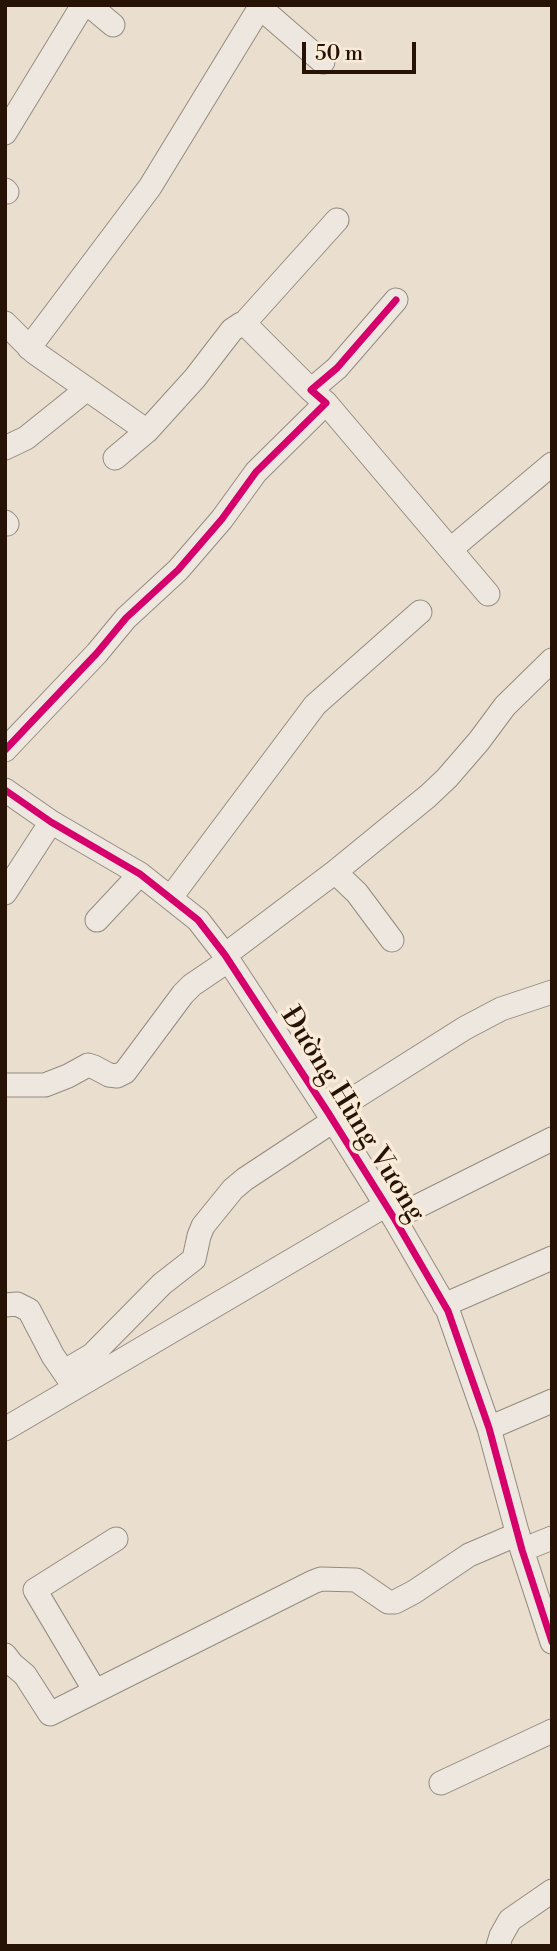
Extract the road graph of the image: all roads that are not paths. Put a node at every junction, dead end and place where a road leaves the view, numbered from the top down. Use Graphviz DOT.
graph roads {
  1 [pos="83,5"];
  2 [pos="89,5"];
  3 [pos="261,7"];
  4 [pos="113,25"];
  5 [pos="323,62"];
  6 [pos="5,133"];
  7 [pos="337,220"];
  8 [pos="396,300"];
  9 [pos="5,323"];
  10 [pos="247,324"];
  11 [pos="29,348"];
  12 [pos="87,388"];
  13 [pos="319,396"];
  14 [pos="147,430"];
  15 [pos="5,448"];
  16 [pos="115,457"];
  17 [pos="552,464"];
  18 [pos="451,549"];
  19 [pos="488,594"];
  20 [pos="420,612"];
  21 [pos="552,660"];
  22 [pos="5,750"];
  23 [pos="5,790"];
  24 [pos="51,822"];
  25 [pos="335,872"];
  26 [pos="140,874"];
  27 [pos="5,893"];
  28 [pos="171,897"];
  29 [pos="97,920"];
  30 [pos="392,940"];
  31 [pos="227,957"];
  32 [pos="552,992"];
  33 [pos="5,1085"];
  34 [pos="331,1118"];
  35 [pos="552,1139"];
  36 [pos="390,1212"];
  37 [pos="552,1258"];
  38 [pos="5,1305"];
  39 [pos="444,1305"];
  40 [pos="70,1380"];
  41 [pos="552,1401"];
  42 [pos="489,1428"];
  43 [pos="5,1429"];
  44 [pos="552,1538"];
  45 [pos="116,1539"];
  46 [pos="520,1542"];
  47 [pos="552,1642"];
  48 [pos="5,1655"];
  49 [pos="95,1691"];
  50 [pos="552,1731"];
  51 [pos="442,1783"];
  52 [pos="552,1891"];
  53 [pos="498,1946"];
  1 -- 6 [label="street"];
  2 -- 4 [label="street"];
  3 -- 5 [label="street"];
  3 -- 11 [label="street"];
  7 -- 10 [label="street"];
  8 -- 13 [label="street"];
  9 -- 11 [label="street"];
  10 -- 13 [label="street"];
  10 -- 14 [label="street"];
  11 -- 12 [label="street"];
  12 -- 14 [label="street"];
  12 -- 15 [label="street"];
  13 -- 18 [label="street"];
  13 -- 22 [label="street"];
  14 -- 16 [label="street"];
  17 -- 18 [label="street"];
  18 -- 19 [label="street"];
  20 -- 28 [label="street"];
  21 -- 25 [label="street"];
  23 -- 24 [label="street, Đường Hùng Vương"];
  24 -- 26 [label="street, Đường Hùng Vương"];
  24 -- 27 [label="street"];
  25 -- 30 [label="street"];
  25 -- 31 [label="street"];
  26 -- 28 [label="street, Đường Hùng Vương"];
  26 -- 29 [label="street"];
  28 -- 31 [label="street, Đường Hùng Vương"];
  31 -- 33 [label="street"];
  31 -- 34 [label="street, Đường Hùng Vương"];
  32 -- 34 [label="street"];
  34 -- 36 [label="street, Đường Hùng Vương"];
  34 -- 40 [label="street"];
  35 -- 36 [label="street"];
  36 -- 39 [label="street, Đường Hùng Vương"];
  36 -- 40 [label="street"];
  37 -- 39 [label="street"];
  38 -- 40 [label="street"];
  39 -- 42 [label="street, Đường Hùng Vương"];
  40 -- 43 [label="street"];
  41 -- 42 [label="street"];
  42 -- 46 [label="street, Đường Hùng Vương"];
  44 -- 46 [label="street"];
  45 -- 49 [label="street"];
  46 -- 47 [label="street, Đường Hùng Vương"];
  46 -- 49 [label="street"];
  48 -- 49 [label="street"];
  50 -- 51 [label="street"];
  52 -- 53 [label="street"];
}
